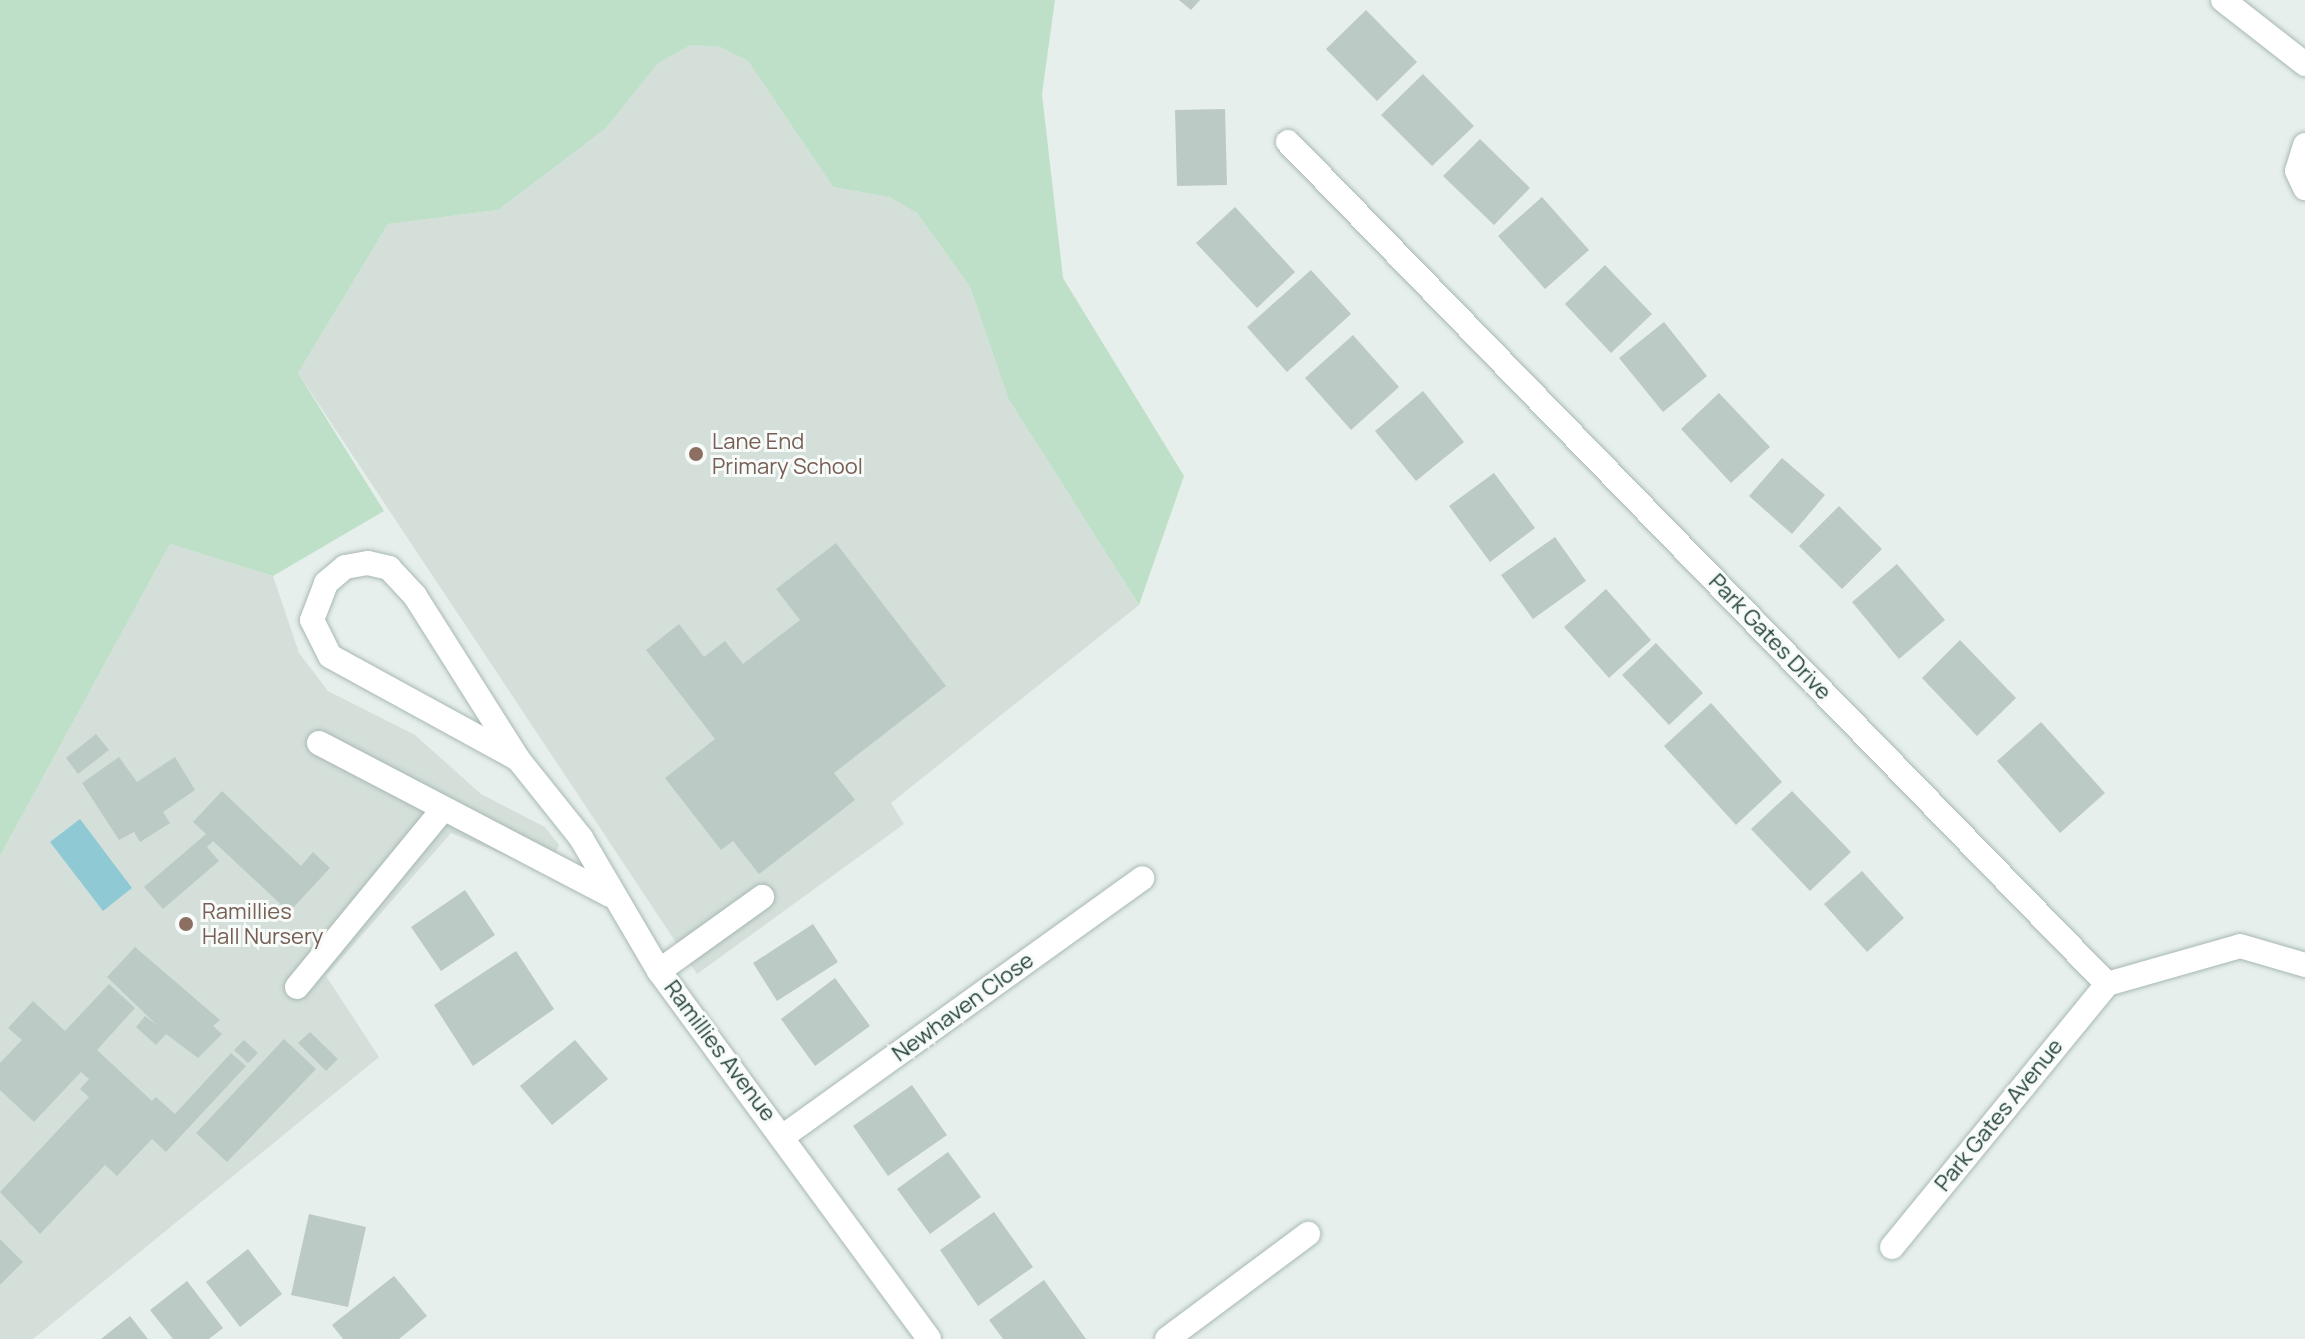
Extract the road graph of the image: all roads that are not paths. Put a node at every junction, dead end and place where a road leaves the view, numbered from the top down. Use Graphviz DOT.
graph roads {
  1 [pos="2223,0"];
  2 [pos="2305,64"];
  3 [pos="1288,142"];
  4 [pos="2305,145"];
  5 [pos="2305,188"];
  6 [pos="319,743"];
  7 [pos="518,759"];
  8 [pos="441,812"];
  9 [pos="1142,878"];
  10 [pos="612,896"];
  11 [pos="762,897"];
  12 [pos="2305,965"];
  13 [pos="659,971"];
  14 [pos="2107,984"];
  15 [pos="297,987"];
  16 [pos="785,1135"];
  17 [pos="1308,1234"];
  18 [pos="1892,1247"];
  19 [pos="929,1339"];
  20 [pos="1167,1339"];
  1 -- 2 [label="street"];
  3 -- 14 [label="street, Park Gates Drive"];
  4 -- 5 [label="street"];
  6 -- 8 [label="street"];
  7 -- 7 [label="street, Ramillies Avenue"];
  7 -- 10 [label="street, Ramillies Avenue"];
  8 -- 10 [label="street"];
  8 -- 15 [label="street"];
  9 -- 16 [label="street, Newhaven Close"];
  10 -- 13 [label="street, Ramillies Avenue"];
  11 -- 13 [label="street"];
  12 -- 14 [label="street"];
  13 -- 16 [label="street, Ramillies Avenue"];
  14 -- 18 [label="street, Park Gates Avenue"];
  16 -- 19 [label="street, Ramillies Avenue"];
  17 -- 20 [label="street"];
}
